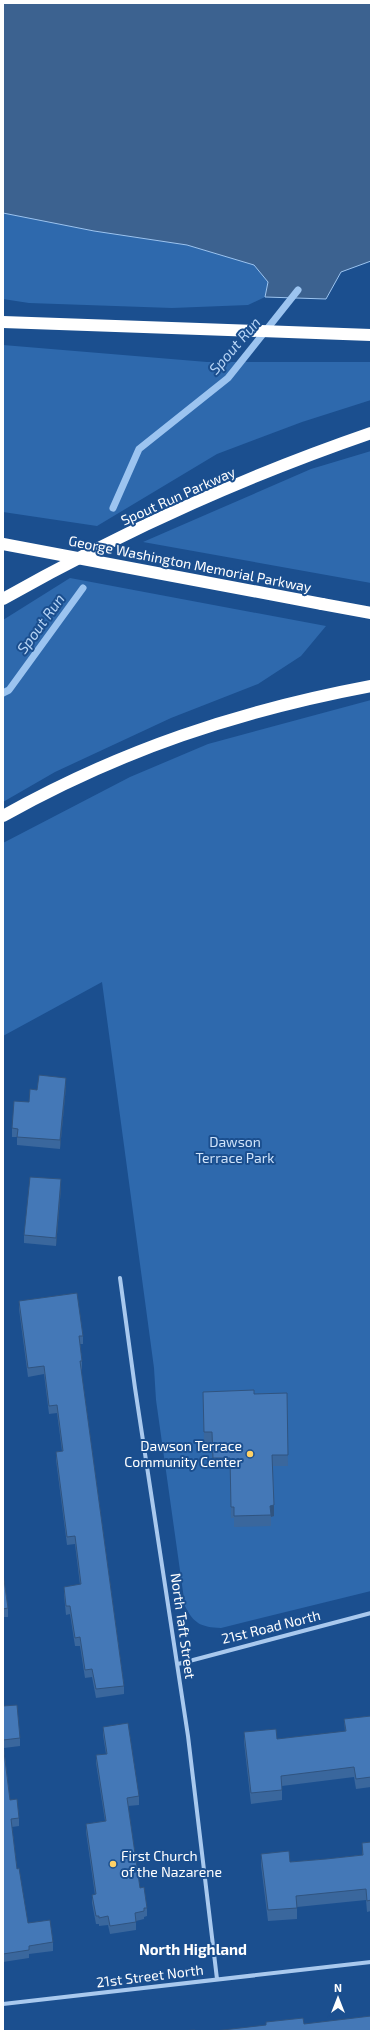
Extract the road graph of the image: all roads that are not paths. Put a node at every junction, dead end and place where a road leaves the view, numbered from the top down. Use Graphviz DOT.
graph roads {
  1 [pos="3,322"];
  2 [pos="371,335"];
  3 [pos="371,433"];
  4 [pos="3,544"];
  5 [pos="3,599"];
  6 [pos="371,613"];
  7 [pos="371,686"];
  8 [pos="3,816"];
  9 [pos="120,1278"];
  10 [pos="371,1614"];
  11 [pos="178,1664"];
  12 [pos="371,1962"];
  13 [pos="217,1979"];
  14 [pos="3,2004"];
  1 -- 2 [label="highway"];
  3 -- 5 [label="highway, Spout Run Parkway"];
  4 -- 6 [label="highway, George Washington Memorial Parkway, bridge"];
  7 -- 8 [label="highway"];
  9 -- 11 [label="street, North Taft Street"];
  10 -- 11 [label="street, 21st Road North"];
  11 -- 13 [label="street, North Taft Street"];
  12 -- 13 [label="street, 21st Street North"];
  13 -- 14 [label="street, 21st Street North"];
}
